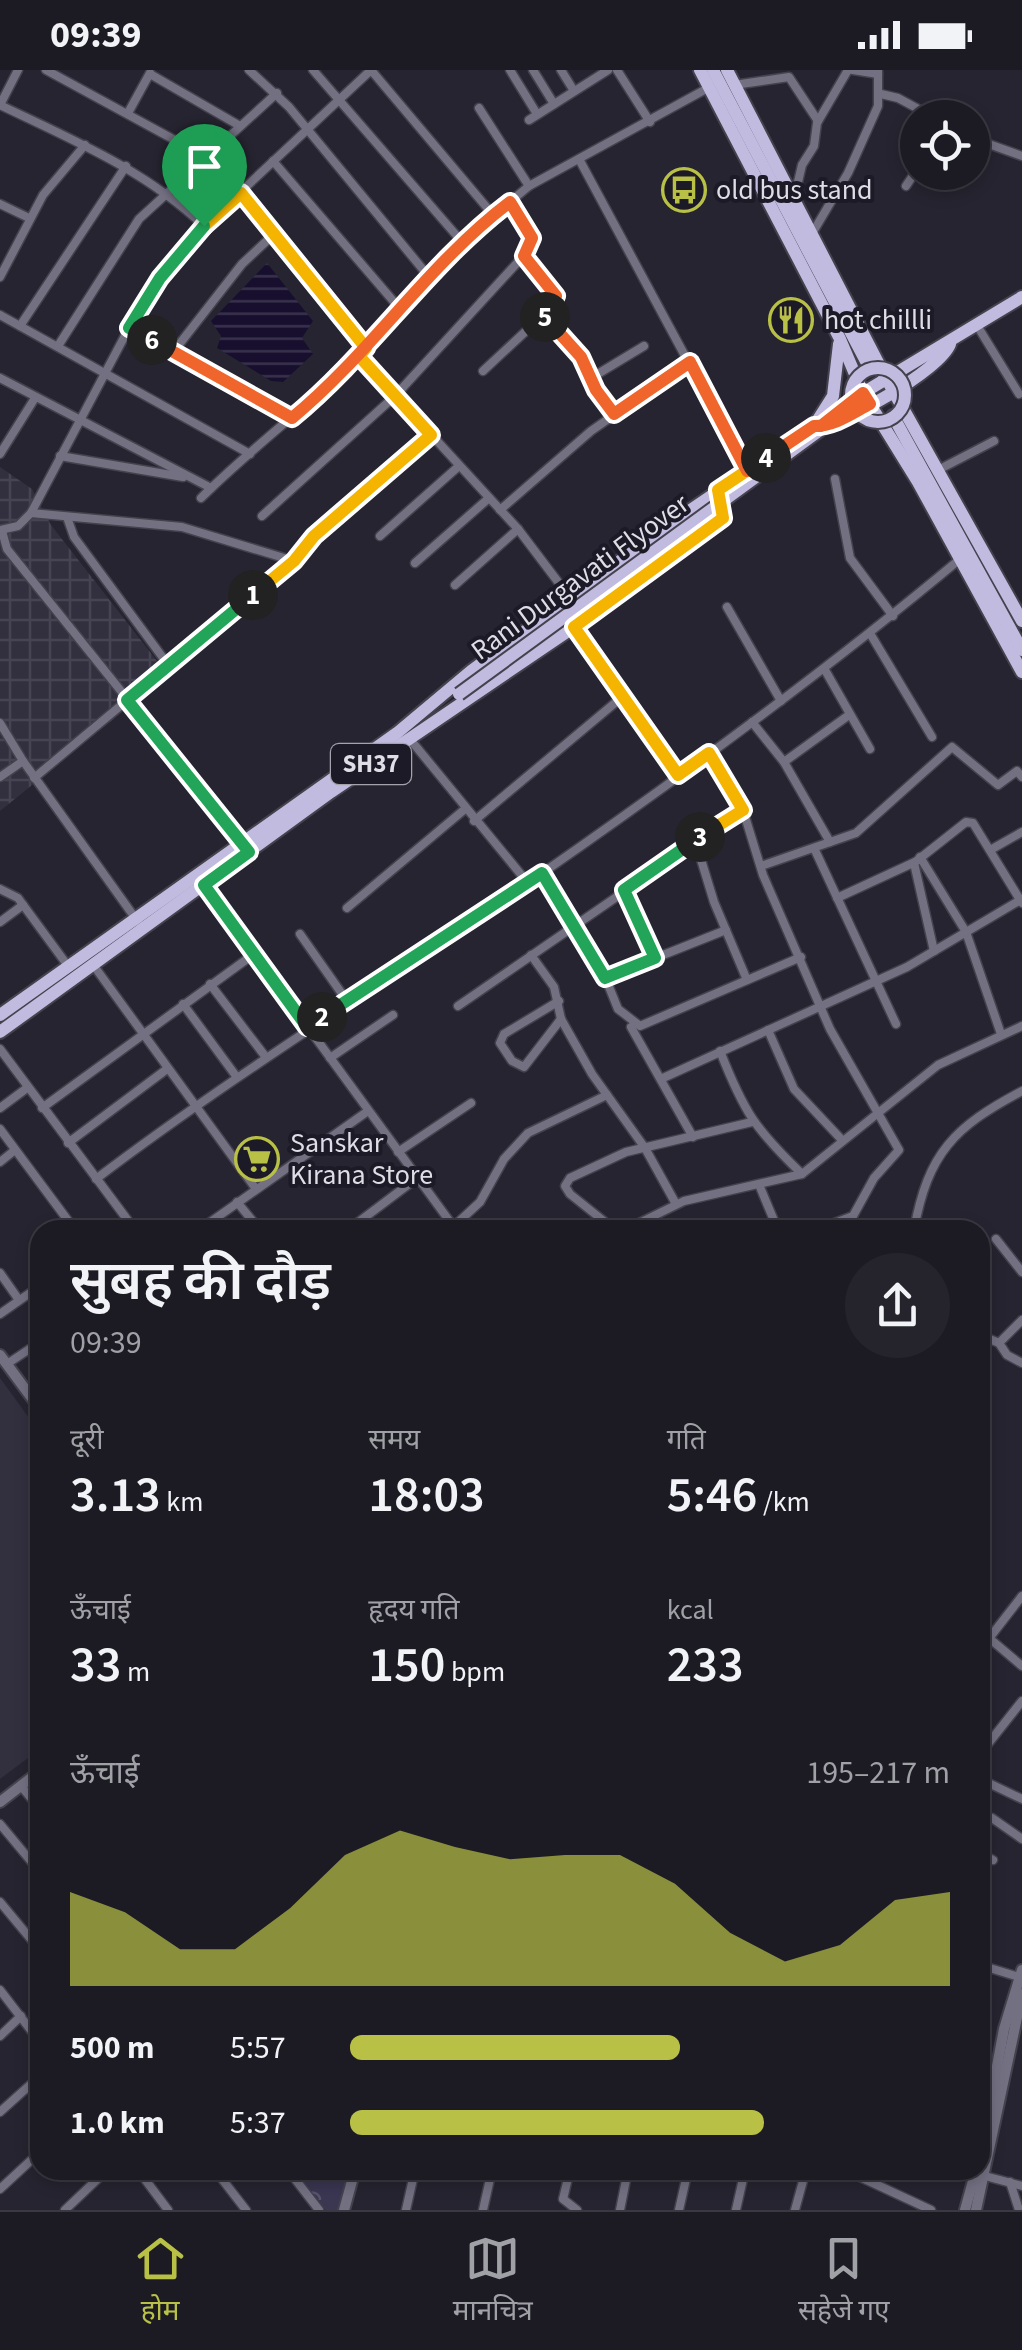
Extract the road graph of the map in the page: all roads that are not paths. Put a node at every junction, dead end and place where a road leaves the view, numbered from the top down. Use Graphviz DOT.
graph roads {
  1 [pos="18,70"];
  2 [pos="46,70"];
  3 [pos="249,70"];
  4 [pos="313,70"];
  5 [pos="371,70"];
  6 [pos="510,70"];
  7 [pos="533,70"];
  8 [pos="561,70"];
  9 [pos="608,70"];
  10 [pos="617,70"];
  11 [pos="700,70"];
  12 [pos="713,70"];
  13 [pos="727,70"];
  14 [pos="850,70"];
  15 [pos="151,72"];
  16 [pos="878,72"];
  17 [pos="591,74"];
  18 [pos="791,74"];
  19 [pos="734,84"];
  20 [pos="708,88"];
  21 [pos="574,91"];
  22 [pos="277,93"];
  23 [pos="880,94"];
  24 [pos="340,99"];
  25 [pos="902,100"];
  26 [pos="554,104"];
  27 [pos="0,105"];
  28 [pos="478,108"];
  29 [pos="128,113"];
  30 [pos="818,121"];
  31 [pos="650,122"];
  32 [pos="240,126"];
  33 [pos="308,130"];
  34 [pos="990,144"];
  35 [pos="85,146"];
  36 [pos="1022,156"];
  37 [pos="206,157"];
  38 [pos="579,160"];
  39 [pos="273,161"];
  40 [pos="126,166"];
  41 [pos="529,186"];
  42 [pos="168,191"];
  43 [pos="241,193"];
  44 [pos="794,198"];
  45 [pos="510,202"];
  46 [pos="0,204"];
  47 [pos="494,216"];
  48 [pos="29,218"];
  49 [pos="204,226"];
  50 [pos="813,232"];
  51 [pos="274,234"];
  52 [pos="462,243"];
  53 [pos="524,256"];
  54 [pos="4,260"];
  55 [pos="0,276"];
  56 [pos="430,278"];
  57 [pos="1022,297"];
  58 [pos="401,310"];
  59 [pos="0,316"];
  60 [pos="544,316"];
  61 [pos="20,326"];
  62 [pos="978,327"];
  63 [pos="129,328"];
  64 [pos="840,339"];
  65 [pos="58,346"];
  66 [pos="644,346"];
  67 [pos="366,348"];
  68 [pos="174,351"];
  69 [pos="359,356"];
  70 [pos="690,362"];
  71 [pos="870,369"];
  72 [pos="482,371"];
  73 [pos="105,374"];
  74 [pos="0,378"];
  75 [pos="591,378"];
  76 [pos="890,384"];
  77 [pos="1019,394"];
  78 [pos="395,396"];
  79 [pos="35,398"];
  80 [pos="861,404"];
  81 [pos="614,414"];
  82 [pos="893,416"];
  83 [pos="292,418"];
  84 [pos="80,420"];
  85 [pos="821,427"];
  86 [pos="431,435"];
  87 [pos="994,441"];
  88 [pos="0,454"];
  89 [pos="250,454"];
  90 [pos="60,456"];
  91 [pos="460,466"];
  92 [pos="938,470"];
  93 [pos="747,471"];
  94 [pos="835,478"];
  95 [pos="192,479"];
  96 [pos="210,488"];
  97 [pos="718,490"];
  98 [pos="202,498"];
  99 [pos="489,498"];
  100 [pos="500,510"];
  101 [pos="32,513"];
  102 [pos="262,516"];
  103 [pos="68,520"];
  104 [pos="518,529"];
  105 [pos="1,531"];
  106 [pos="380,536"];
  107 [pos="960,560"];
  108 [pos="294,561"];
  109 [pos="414,562"];
  110 [pos="455,585"];
  111 [pos="572,600"];
  112 [pos="727,607"];
  113 [pos="1020,614"];
  114 [pos="893,616"];
  115 [pos="587,618"];
  116 [pos="574,627"];
  117 [pos="871,635"];
  118 [pos="1022,650"];
  119 [pos="169,666"];
  120 [pos="825,670"];
  121 [pos="1022,672"];
  122 [pos="459,694"];
  123 [pos="622,697"];
  124 [pos="127,700"];
  125 [pos="437,700"];
  126 [pos="781,701"];
  127 [pos="442,716"];
  128 [pos="849,716"];
  129 [pos="752,722"];
  130 [pos="0,723"];
  131 [pos="932,737"];
  132 [pos="409,738"];
  133 [pos="870,749"];
  134 [pos="709,753"];
  135 [pos="22,761"];
  136 [pos="784,762"];
  137 [pos="678,775"];
  138 [pos="1022,777"];
  139 [pos="0,778"];
  140 [pos="34,778"];
  141 [pos="465,810"];
  142 [pos="743,810"];
  143 [pos="474,821"];
  144 [pos="1022,832"];
  145 [pos="695,840"];
  146 [pos="830,842"];
  147 [pos="246,847"];
  148 [pos="814,848"];
  149 [pos="992,849"];
  150 [pos="918,859"];
  151 [pos="761,866"];
  152 [pos="542,873"];
  153 [pos="528,883"];
  154 [pos="204,885"];
  155 [pos="0,889"];
  156 [pos="624,890"];
  157 [pos="837,898"];
  158 [pos="1021,901"];
  159 [pos="23,905"];
  160 [pos="347,908"];
  161 [pos="134,917"];
  162 [pos="0,922"];
  163 [pos="576,924"];
  164 [pos="144,929"];
  165 [pos="726,930"];
  166 [pos="966,932"];
  167 [pos="300,934"];
  168 [pos="934,951"];
  169 [pos="254,954"];
  170 [pos="531,955"];
  171 [pos="801,957"];
  172 [pos="655,958"];
  173 [pos="68,966"];
  174 [pos="94,966"];
  175 [pos="605,978"];
  176 [pos="747,980"];
  177 [pos="874,982"];
  178 [pos="210,984"];
  179 [pos="348,1000"];
  180 [pos="559,1001"];
  181 [pos="183,1004"];
  182 [pos="458,1006"];
  183 [pos="822,1006"];
  184 [pos="0,1015"];
  185 [pos="393,1015"];
  186 [pos="561,1019"];
  187 [pos="896,1024"];
  188 [pos="1022,1026"];
  189 [pos="307,1027"];
  190 [pos="631,1027"];
  191 [pos="768,1030"];
  192 [pos="0,1032"];
  193 [pos="141,1033"];
  194 [pos="1001,1034"];
  195 [pos="720,1051"];
  196 [pos="2,1056"];
  197 [pos="264,1056"];
  198 [pos="330,1058"];
  199 [pos="167,1069"];
  200 [pos="236,1076"];
  201 [pos="662,1078"];
  202 [pos="27,1088"];
  203 [pos="1022,1092"];
  204 [pos="607,1095"];
  205 [pos="471,1102"];
  206 [pos="194,1105"];
  207 [pos="0,1108"];
  208 [pos="42,1108"];
  209 [pos="368,1110"];
  210 [pos="875,1112"];
  211 [pos="752,1122"];
  212 [pos="0,1129"];
  213 [pos="693,1137"];
  214 [pos="842,1140"];
  215 [pos="68,1143"];
  216 [pos="645,1148"];
  217 [pos="15,1150"];
  218 [pos="398,1152"];
  219 [pos="0,1162"];
  220 [pos="802,1174"];
  221 [pos="416,1178"];
  222 [pos="96,1179"];
  223 [pos="760,1187"];
  224 [pos="256,1189"];
  225 [pos="237,1202"];
  226 [pos="676,1204"];
  227 [pos="68,1220"];
  228 [pos="127,1220"];
  229 [pos="213,1220"];
  230 [pos="252,1220"];
  231 [pos="361,1220"];
  232 [pos="448,1220"];
  233 [pos="462,1220"];
  234 [pos="604,1220"];
  235 [pos="645,1220"];
  236 [pos="774,1220"];
  237 [pos="842,1220"];
  238 [pos="916,1220"];
  239 [pos="996,1240"];
  240 [pos="1022,1272"];
  241 [pos="0,1273"];
  242 [pos="30,1293"];
  243 [pos="19,1300"];
  244 [pos="0,1314"];
  245 [pos="1022,1320"];
  246 [pos="990,1339"];
  247 [pos="998,1343"];
  248 [pos="30,1347"];
  249 [pos="3,1359"];
  250 [pos="1022,1363"];
  251 [pos="30,1395"];
  252 [pos="1022,1596"];
  253 [pos="990,1637"];
  254 [pos="990,1639"];
  255 [pos="1022,1666"];
  256 [pos="1022,1701"];
  257 [pos="990,1741"];
  258 [pos="30,1779"];
  259 [pos="990,1784"];
  260 [pos="21,1786"];
  261 [pos="30,1797"];
  262 [pos="1022,1799"];
  263 [pos="0,1802"];
  264 [pos="992,1818"];
  265 [pos="0,1824"];
  266 [pos="1022,1839"];
  267 [pos="990,1858"];
  268 [pos="30,1860"];
  269 [pos="993,1860"];
  270 [pos="0,1902"];
  271 [pos="30,1938"];
  272 [pos="990,1967"];
  273 [pos="1020,1973"];
  274 [pos="0,1990"];
  275 [pos="1022,1994"];
  276 [pos="21,2016"];
  277 [pos="30,2028"];
  278 [pos="0,2036"];
  279 [pos="30,2085"];
  280 [pos="990,2110"];
  281 [pos="0,2112"];
  282 [pos="990,2116"];
  283 [pos="30,2161"];
  284 [pos="990,2176"];
  285 [pos="96,2180"];
  286 [pos="146,2180"];
  287 [pos="224,2180"];
  288 [pos="296,2180"];
  289 [pos="352,2180"];
  290 [pos="413,2180"];
  291 [pos="490,2180"];
  292 [pos="568,2180"];
  293 [pos="626,2180"];
  294 [pos="686,2180"];
  295 [pos="743,2180"];
  296 [pos="803,2180"];
  297 [pos="866,2180"];
  298 [pos="977,2180"];
  299 [pos="979,2180"];
  300 [pos="1010,2182"];
  301 [pos="1022,2186"];
  302 [pos="0,2189"];
  303 [pos="162,2201"];
  304 [pos="65,2210"];
  305 [pos="152,2210"];
  306 [pos="168,2210"];
  307 [pos="246,2210"];
  308 [pos="319,2210"];
  309 [pos="344,2210"];
  310 [pos="406,2210"];
  311 [pos="483,2210"];
  312 [pos="577,2210"];
  313 [pos="620,2210"];
  314 [pos="679,2210"];
  315 [pos="736,2210"];
  316 [pos="795,2210"];
  317 [pos="931,2210"];
  318 [pos="964,2210"];
  319 [pos="976,2210"];
  320 [pos="1019,2210"];
  1 -- 27 [label="street"];
  2 -- 29 [label="street"];
  3 -- 22 [label="street"];
  4 -- 24 [label="street"];
  5 -- 24 [label="street"];
  5 -- 47 [label="street"];
  6 -- 26 [label="street"];
  7 -- 26 [label="street"];
  8 -- 21 [label="street"];
  9 -- 17 [label="street"];
  10 -- 31 [label="street"];
  11 -- 20 [label="main road"];
  12 -- 71 [label="main road"];
  13 -- 19 [label="main road"];
  14 -- 16 [label="street"];
  14 -- 30 [label="street"];
  15 -- 29 [label="street"];
  15 -- 32 [label="street"];
  16 -- 23 [label="street"];
  17 -- 21 [label="street"];
  18 -- 19 [label="street"];
  18 -- 30 [label="street"];
  19 -- 44 [label="main road"];
  20 -- 31 [label="street"];
  20 -- 64 [label="main road"];
  21 -- 26 [label="street"];
  22 -- 32 [label="street"];
  22 -- 33 [label="street"];
  23 -- 25 [label="street"];
  23 -- 50 [label="street"];
  24 -- 33 [label="street"];
  24 -- 52 [label="street"];
  27 -- 35 [label="street"];
  28 -- 41 [label="street"];
  29 -- 37 [label="street"];
  30 -- 44 [label="street"];
  31 -- 38 [label="street"];
  32 -- 37 [label="street"];
  33 -- 39 [label="street"];
  33 -- 56 [label="street"];
  34 -- 36 [label="street"];
  35 -- 40 [label="street"];
  35 -- 48 [label="street"];
  37 -- 42 [label="street"];
  37 -- 43 [label="street"];
  38 -- 41 [label="street"];
  38 -- 70 [label="street"];
  39 -- 43 [label="street"];
  39 -- 58 [label="street"];
  40 -- 42 [label="street"];
  40 -- 61 [label="street"];
  41 -- 45 [label="street"];
  42 -- 49 [label="street"];
  42 -- 65 [label="street"];
  43 -- 49 [label="street"];
  43 -- 51 [label="street"];
  44 -- 50 [label="main road"];
  45 -- 47 [label="street"];
  45 -- 53 [label="street"];
  46 -- 48 [label="street"];
  47 -- 52 [label="street"];
  48 -- 54 [label="street"];
  49 -- 63 [label="street"];
  50 -- 76 [label="main road"];
  51 -- 67 [label="street"];
  51 -- 68 [label="street"];
  52 -- 56 [label="street"];
  53 -- 60 [label="street"];
  53 -- 78 [label="street"];
  54 -- 55 [label="street"];
  56 -- 58 [label="street"];
  57 -- 62 [label="main road, Rani Durgavati Flyover"];
  58 -- 67 [label="street"];
  59 -- 61 [label="street"];
  60 -- 72 [label="street"];
  60 -- 75 [label="street"];
  61 -- 65 [label="street"];
  62 -- 76 [label="main road, Rani Durgavati Flyover"];
  62 -- 77 [label="street"];
  63 -- 68 [label="street"];
  63 -- 73 [label="street"];
  64 -- 80 [label="main road"];
  64 -- 85 [label="main road"];
  65 -- 73 [label="street"];
  66 -- 75 [label="street"];
  67 -- 69 [label="street"];
  68 -- 83 [label="street"];
  69 -- 78 [label="street"];
  69 -- 83 [label="street"];
  70 -- 81 [label="street"];
  70 -- 93 [label="street"];
  71 -- 80 [label="main road, bridge"];
  71 -- 82 [label="main road, bridge"];
  73 -- 84 [label="street"];
  73 -- 89 [label="street"];
  74 -- 79 [label="street"];
  75 -- 81 [label="street"];
  76 -- 80 [label="main road, Rani Durgavati Flyover"];
  76 -- 92 [label="main road"];
  78 -- 86 [label="street"];
  78 -- 102 [label="street"];
  79 -- 84 [label="street"];
  79 -- 88 [label="street"];
  80 -- 82 [label="main road, bridge"];
  80 -- 85 [label="main road, Rani Durgavati Flyover, bridge"];
  80 -- 107 [label="main road"];
  81 -- 100 [label="street"];
  82 -- 118 [label="main road"];
  83 -- 89 [label="street"];
  84 -- 90 [label="street"];
  84 -- 95 [label="street"];
  85 -- 93 [label="main road"];
  85 -- 122 [label="main road, Rani Durgavati Flyover, bridge"];
  86 -- 91 [label="street"];
  86 -- 108 [label="street"];
  87 -- 92 [label="street"];
  89 -- 96 [label="street"];
  90 -- 95 [label="street"];
  90 -- 101 [label="street"];
  91 -- 99 [label="street"];
  91 -- 106 [label="street"];
  92 -- 113 [label="main road"];
  93 -- 97 [label="main road"];
  94 -- 114 [label="street"];
  95 -- 96 [label="street"];
  96 -- 98 [label="street"];
  97 -- 111 [label="main road"];
  97 -- 115 [label="main road, SH37"];
  99 -- 100 [label="street"];
  99 -- 109 [label="street"];
  100 -- 104 [label="street"];
  101 -- 103 [label="street"];
  101 -- 105 [label="street"];
  103 -- 108 [label="street"];
  103 -- 119 [label="street"];
  104 -- 110 [label="street"];
  104 -- 111 [label="street"];
  105 -- 124 [label="street"];
  107 -- 114 [label="street"];
  107 -- 121 [label="main road"];
  108 -- 119 [label="street"];
  111 -- 115 [label="street"];
  111 -- 125 [label="main road"];
  112 -- 126 [label="street"];
  114 -- 117 [label="street"];
  115 -- 116 [label="main road, SH37"];
  116 -- 123 [label="street"];
  116 -- 127 [label="main road, SH37"];
  117 -- 120 [label="street"];
  117 -- 131 [label="street"];
  119 -- 124 [label="street"];
  120 -- 126 [label="street"];
  120 -- 128 [label="street"];
  122 -- 125 [label="main road, Rani Durgavati Flyover"];
  122 -- 127 [label="main road, Rani Durgavati Flyover"];
  123 -- 137 [label="street"];
  123 -- 143 [label="street"];
  124 -- 140 [label="street"];
  124 -- 147 [label="street"];
  125 -- 147 [label="main road"];
  126 -- 129 [label="street"];
  127 -- 132 [label="main road, SH37"];
  128 -- 133 [label="street"];
  128 -- 136 [label="street"];
  129 -- 134 [label="street"];
  129 -- 136 [label="street"];
  130 -- 135 [label="street"];
  132 -- 141 [label="street"];
  132 -- 147 [label="main road, SH37"];
  134 -- 137 [label="street"];
  134 -- 142 [label="street"];
  135 -- 139 [label="street"];
  135 -- 140 [label="street"];
  136 -- 146 [label="street"];
  137 -- 152 [label="street"];
  138 -- 146 [label="street"];
  140 -- 161 [label="street"];
  141 -- 143 [label="street"];
  141 -- 160 [label="street"];
  142 -- 145 [label="street"];
  142 -- 151 [label="street"];
  143 -- 153 [label="street"];
  144 -- 149 [label="street"];
  145 -- 156 [label="street"];
  145 -- 165 [label="street"];
  146 -- 148 [label="street"];
  147 -- 154 [label="main road, SH37"];
  147 -- 161 [label="main road"];
  148 -- 151 [label="street"];
  148 -- 157 [label="street"];
  149 -- 150 [label="street"];
  149 -- 158 [label="street"];
  150 -- 157 [label="street"];
  150 -- 166 [label="street"];
  150 -- 168 [label="street"];
  151 -- 171 [label="street"];
  152 -- 153 [label="street"];
  152 -- 163 [label="street"];
  153 -- 179 [label="street"];
  154 -- 164 [label="main road, SH37"];
  154 -- 169 [label="street"];
  155 -- 159 [label="street"];
  156 -- 163 [label="street"];
  156 -- 172 [label="street"];
  157 -- 177 [label="street"];
  158 -- 166 [label="street"];
  159 -- 162 [label="street"];
  159 -- 173 [label="street"];
  161 -- 164 [label="street"];
  161 -- 173 [label="main road"];
  163 -- 170 [label="street"];
  163 -- 175 [label="street"];
  164 -- 174 [label="main road, SH37"];
  165 -- 172 [label="street"];
  165 -- 176 [label="street"];
  166 -- 168 [label="street"];
  166 -- 194 [label="street"];
  167 -- 179 [label="street"];
  168 -- 177 [label="street"];
  169 -- 178 [label="street"];
  169 -- 189 [label="street"];
  170 -- 180 [label="street"];
  170 -- 182 [label="street"];
  171 -- 176 [label="street"];
  171 -- 183 [label="street"];
  172 -- 175 [label="street"];
  173 -- 184 [label="main road"];
  174 -- 192 [label="main road, SH37"];
  174 -- 193 [label="street"];
  175 -- 176 [label="street"];
  177 -- 183 [label="street"];
  177 -- 187 [label="street"];
  178 -- 181 [label="street"];
  178 -- 197 [label="street"];
  179 -- 189 [label="street"];
  180 -- 186 [label="street"];
  180 -- 186 [label="street"];
  181 -- 193 [label="street"];
  181 -- 200 [label="street"];
  183 -- 191 [label="street"];
  183 -- 210 [label="street"];
  185 -- 198 [label="street"];
  186 -- 204 [label="street"];
  188 -- 194 [label="street"];
  189 -- 197 [label="street"];
  189 -- 198 [label="street"];
  190 -- 201 [label="street"];
  191 -- 195 [label="street"];
  191 -- 214 [label="street"];
  193 -- 199 [label="street"];
  193 -- 208 [label="street"];
  194 -- 210 [label="street"];
  195 -- 201 [label="street"];
  195 -- 211 [label="street"];
  196 -- 202 [label="street"];
  197 -- 200 [label="street"];
  198 -- 209 [label="street"];
  199 -- 206 [label="street"];
  199 -- 215 [label="street"];
  200 -- 206 [label="street"];
  201 -- 213 [label="street"];
  202 -- 207 [label="street"];
  202 -- 208 [label="street"];
  203 -- 238 [label="street"];
  204 -- 216 [label="street"];
  204 -- 233 [label="street"];
  205 -- 218 [label="street"];
  206 -- 222 [label="street"];
  206 -- 224 [label="street"];
  208 -- 215 [label="street"];
  209 -- 218 [label="street"];
  209 -- 224 [label="street"];
  210 -- 214 [label="street"];
  210 -- 237 [label="street"];
  211 -- 213 [label="street"];
  211 -- 220 [label="street"];
  212 -- 217 [label="street"];
  213 -- 216 [label="street"];
  214 -- 220 [label="street"];
  215 -- 222 [label="street"];
  216 -- 226 [label="street"];
  216 -- 234 [label="street"];
  217 -- 219 [label="street"];
  217 -- 227 [label="street"];
  218 -- 221 [label="street"];
  220 -- 223 [label="street"];
  221 -- 231 [label="street"];
  221 -- 232 [label="street"];
  222 -- 228 [label="street"];
  223 -- 226 [label="street"];
  223 -- 236 [label="street"];
  224 -- 225 [label="street"];
  225 -- 229 [label="street"];
  225 -- 230 [label="street"];
  226 -- 235 [label="street"];
  239 -- 240 [label="street"];
  241 -- 243 [label="street"];
  242 -- 243 [label="street"];
  243 -- 244 [label="street"];
  245 -- 247 [label="street"];
  246 -- 247 [label="street"];
  247 -- 250 [label="street"];
  248 -- 249 [label="street"];
  249 -- 251 [label="street"];
  252 -- 253 [label="street"];
  254 -- 255 [label="street"];
  256 -- 257 [label="street"];
  258 -- 260 [label="street"];
  259 -- 262 [label="street"];
  260 -- 261 [label="street"];
  260 -- 263 [label="street"];
  264 -- 266 [label="street"];
  265 -- 268 [label="street"];
  267 -- 269 [label="street"];
  270 -- 271 [label="street"];
  272 -- 273 [label="street"];
  273 -- 280 [label="street"];
  274 -- 276 [label="street"];
  275 -- 282 [label="street"];
  276 -- 277 [label="street"];
  276 -- 278 [label="street"];
  279 -- 281 [label="street"];
  283 -- 302 [label="street"];
  284 -- 300 [label="street"];
  285 -- 304 [label="street"];
  286 -- 303 [label="street"];
  287 -- 307 [label="street"];
  288 -- 308 [label="street"];
  289 -- 309 [label="street"];
  290 -- 310 [label="street"];
  291 -- 311 [label="street"];
  292 -- 312 [label="street"];
  293 -- 313 [label="street"];
  294 -- 314 [label="street"];
  295 -- 315 [label="street"];
  296 -- 316 [label="street"];
  297 -- 317 [label="street"];
  298 -- 318 [label="street"];
  299 -- 319 [label="street"];
  300 -- 301 [label="street"];
  300 -- 320 [label="street"];
  303 -- 305 [label="street"];
  303 -- 306 [label="street"];
}
